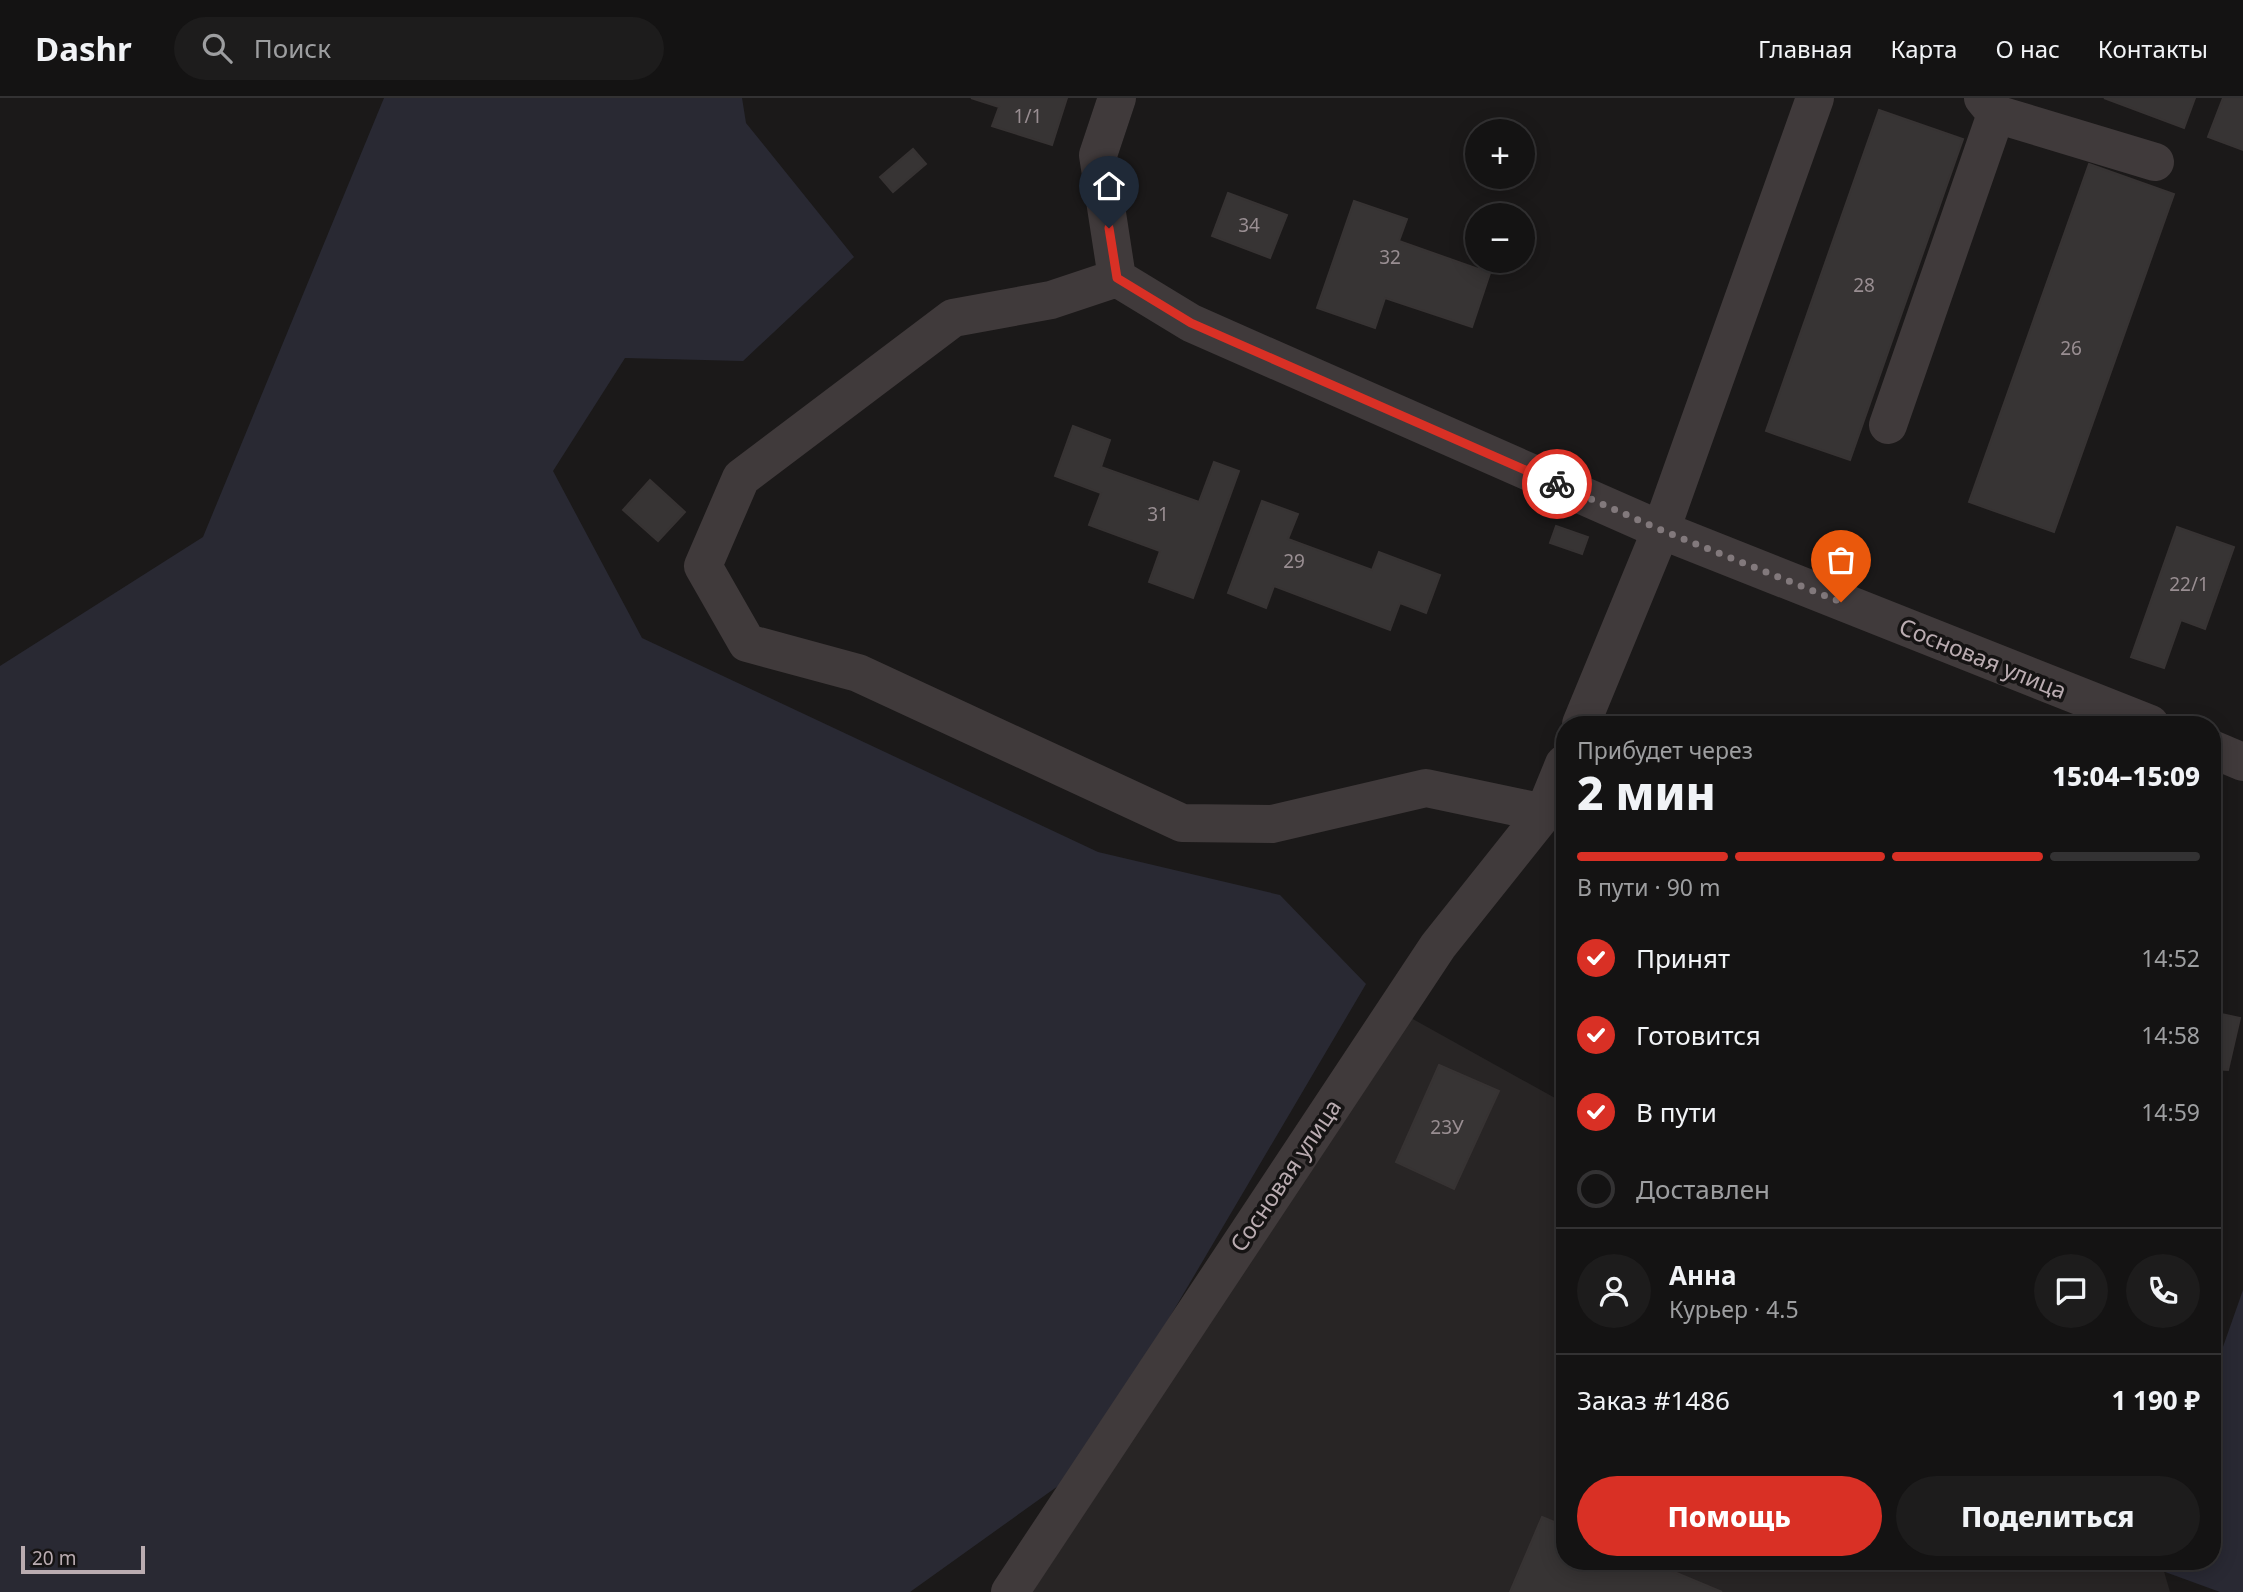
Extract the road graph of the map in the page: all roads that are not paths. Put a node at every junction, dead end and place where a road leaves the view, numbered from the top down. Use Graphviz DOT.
graph roads {
  1 [pos="1117,98"];
  2 [pos="1815,98"];
  3 [pos="1990,106"];
  4 [pos="2155,162"];
  5 [pos="1117,278"];
  6 [pos="1888,425"];
  7 [pos="1661,530"];
  8 [pos="1584,716"];
  9 [pos="2130,716"];
  10 [pos="2221,753"];
  11 [pos="2243,762"];
  12 [pos="1556,784"];
  13 [pos="1544,813"];
  14 [pos="1010,1592"];
  1 -- 5 [label="street"];
  2 -- 7 [label="street"];
  3 -- 4 [label="street"];
  3 -- 6 [label="street"];
  5 -- 7 [label="street, Сосновая улица"];
  5 -- 13 [label="street"];
  7 -- 8 [label="street"];
  7 -- 9 [label="street, Сосновая улица"];
  10 -- 11 [label="street"];
  12 -- 13 [label="street, Сосновая улица"];
  13 -- 14 [label="street, Сосновая улица"];
}
